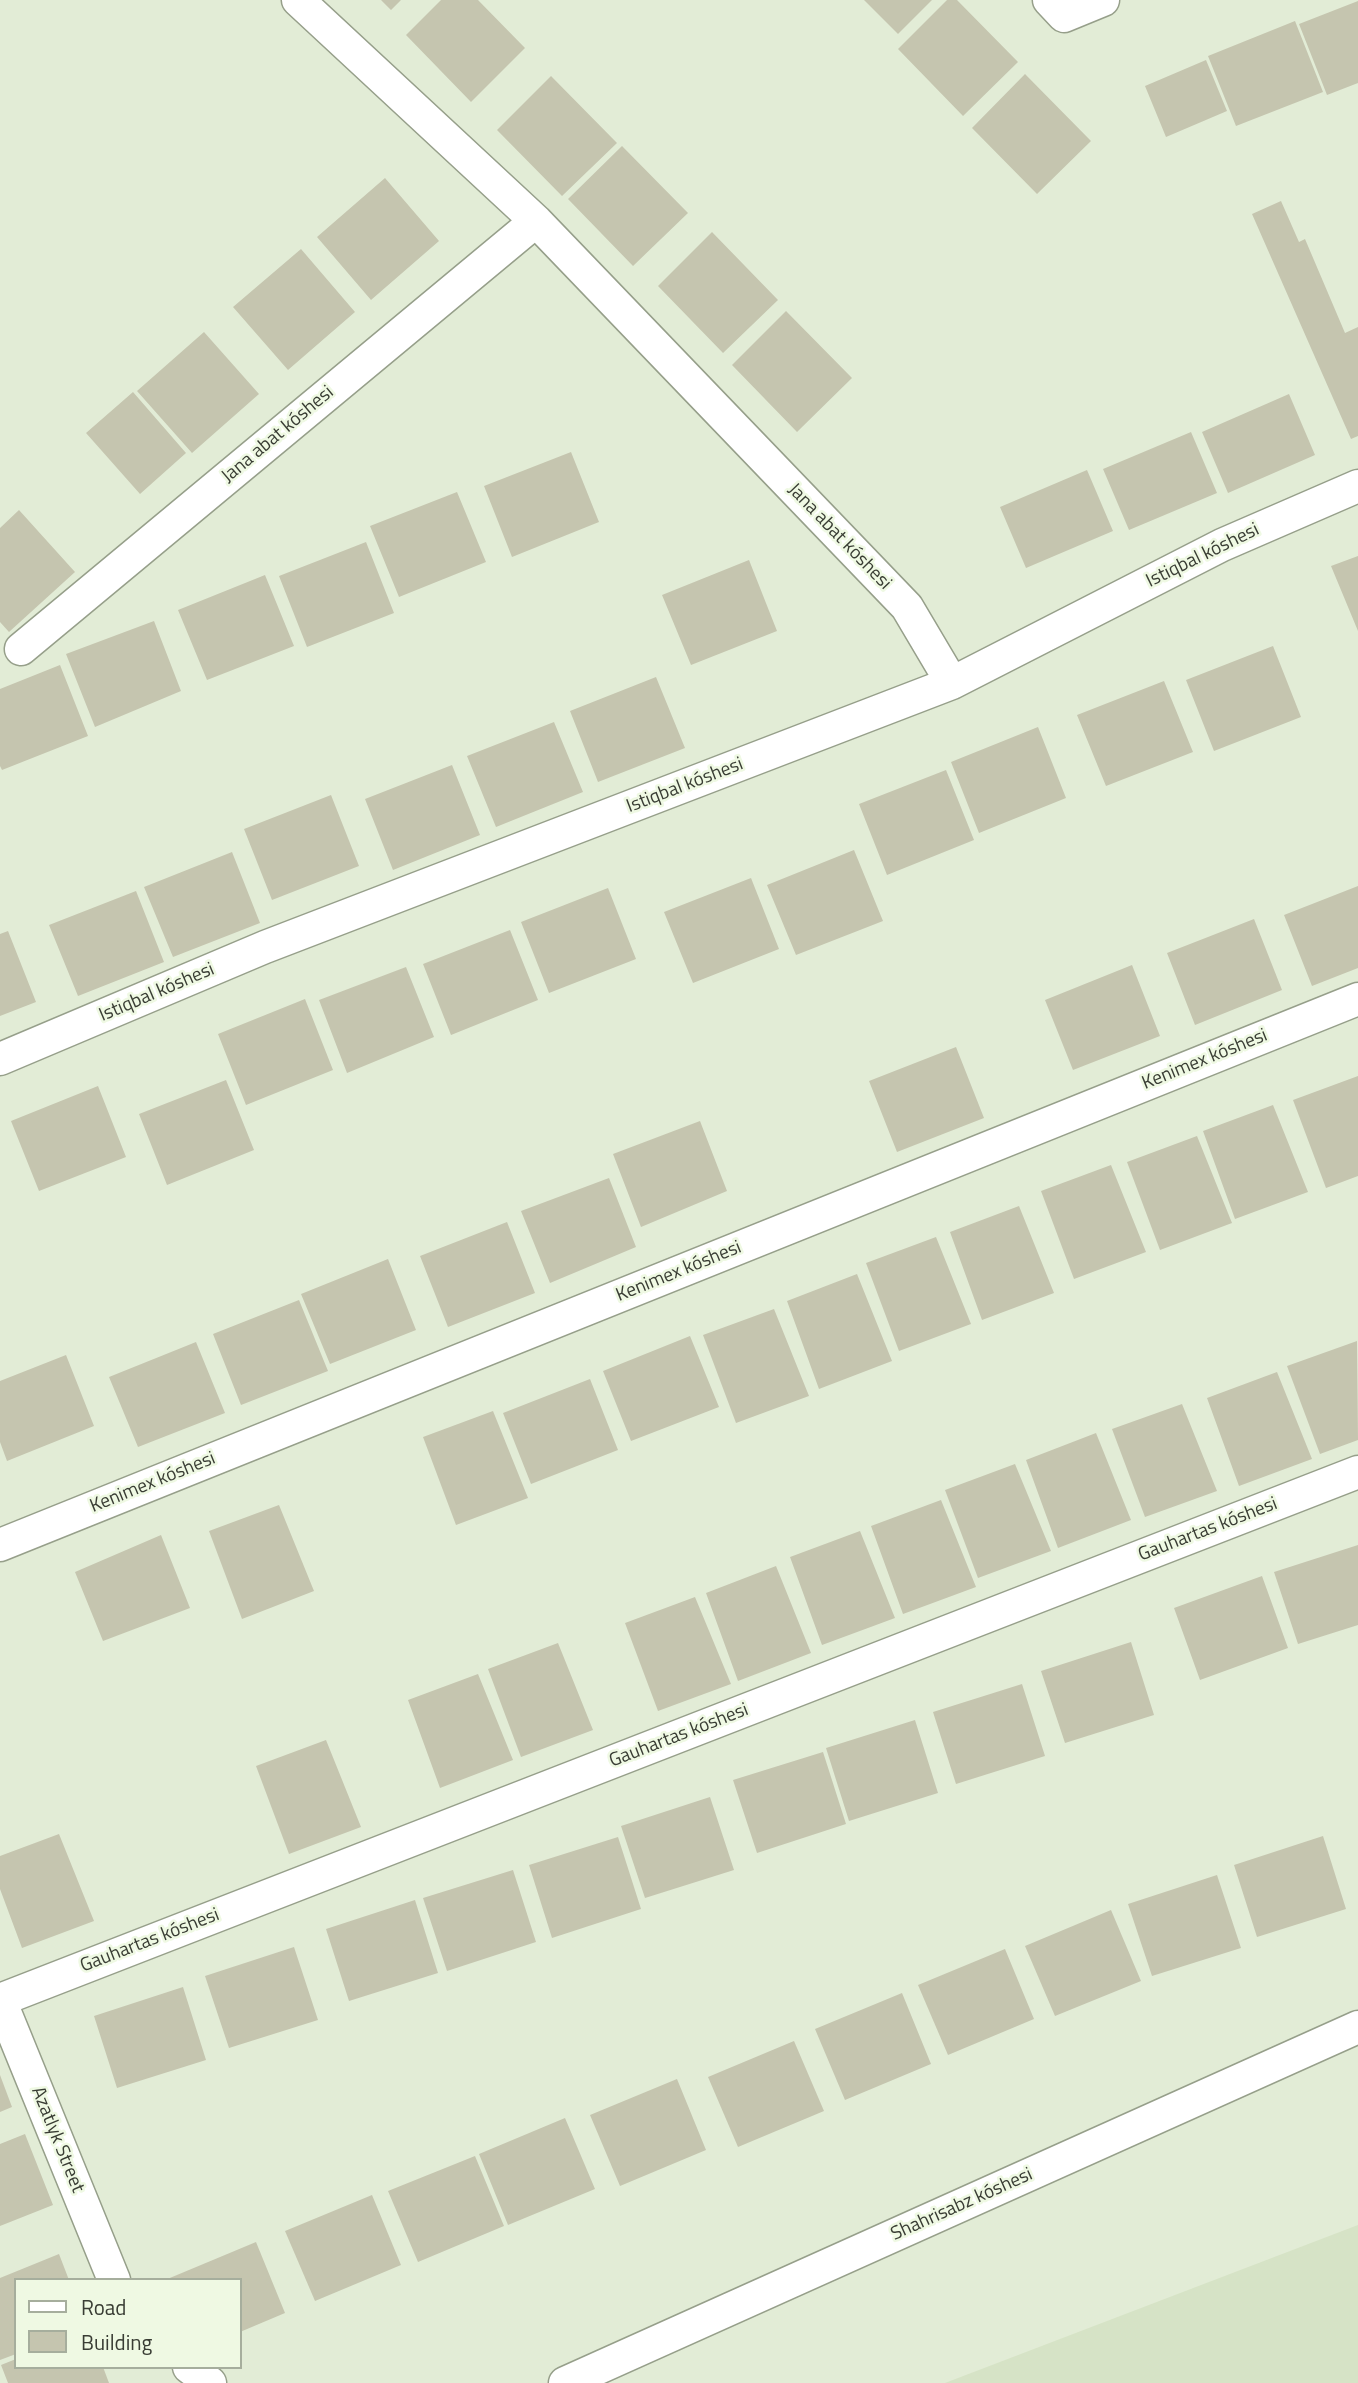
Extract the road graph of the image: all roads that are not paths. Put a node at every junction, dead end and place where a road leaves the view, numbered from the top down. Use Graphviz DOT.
graph roads {
  1 [pos="298,0"];
  2 [pos="1049,0"];
  3 [pos="1103,0"];
  4 [pos="536,221"];
  5 [pos="1358,486"];
  6 [pos="21,649"];
  7 [pos="952,683"];
  8 [pos="1358,999"];
  9 [pos="0,1059"];
  10 [pos="1358,1472"];
  11 [pos="0,1545"];
  12 [pos="0,2000"];
  13 [pos="1358,2026"];
  14 [pos="113,2278"];
  15 [pos="192,2369"];
  16 [pos="210,2383"];
  17 [pos="565,2383"];
  1 -- 4 [label="street, Jana abat kóshesi"];
  2 -- 3 [label="street"];
  4 -- 6 [label="street, Jana abat kóshesi"];
  4 -- 7 [label="street, Jana abat kóshesi"];
  5 -- 7 [label="street, Istiqbal kóshesi"];
  7 -- 9 [label="street, Istiqbal kóshesi"];
  8 -- 11 [label="street, Kenimex kóshesi"];
  10 -- 12 [label="street, Gauhartas kóshesi"];
  12 -- 14 [label="street, Azatlyk Street"];
  13 -- 17 [label="street, Shahrisabz kóshesi"];
  15 -- 16 [label="street"];
}
